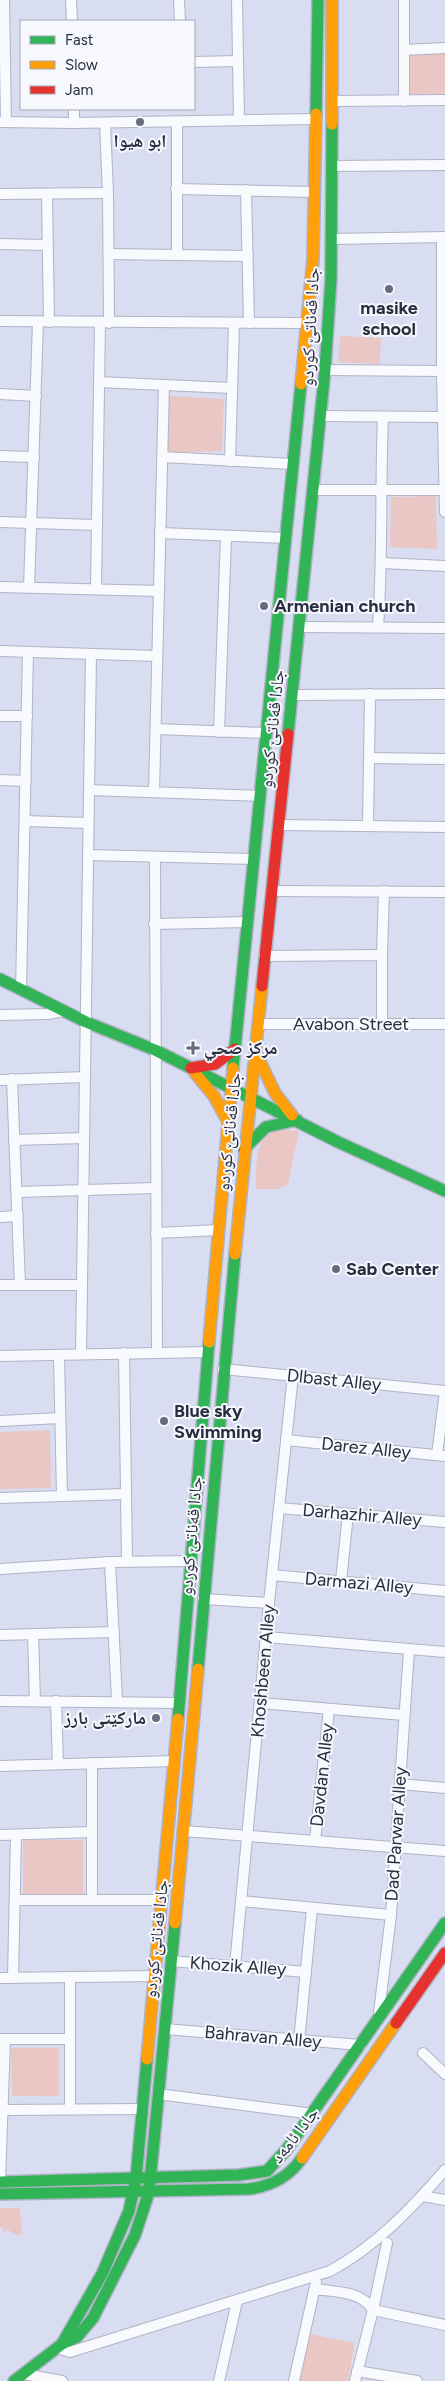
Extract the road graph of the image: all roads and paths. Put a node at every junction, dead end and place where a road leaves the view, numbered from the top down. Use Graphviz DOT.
graph roads {
  1 [pos="4,0"];
  2 [pos="71,0"];
  3 [pos="179,0"];
  4 [pos="237,0"];
  5 [pos="318,0"];
  6 [pos="332,0"];
  7 [pos="404,0"];
  8 [pos="72,20"];
  9 [pos="180,20"];
  10 [pos="445,48"];
  11 [pos="404,50"];
  12 [pos="238,61"];
  13 [pos="195,62"];
  14 [pos="404,100"];
  15 [pos="445,100"];
  16 [pos="332,101"];
  17 [pos="74,110"];
  18 [pos="316,119"];
  19 [pos="239,120"];
  20 [pos="3,122"];
  21 [pos="177,122"];
  22 [pos="74,123"];
  23 [pos="105,123"];
  24 [pos="445,165"];
  25 [pos="332,166"];
  26 [pos="176,188"];
  27 [pos="246,190"];
  28 [pos="314,192"];
  29 [pos="108,193"];
  30 [pos="0,194"];
  31 [pos="46,195"];
  32 [pos="444,237"];
  33 [pos="331,239"];
  34 [pos="0,244"];
  35 [pos="48,245"];
  36 [pos="109,254"];
  37 [pos="177,255"];
  38 [pos="248,256"];
  39 [pos="0,321"];
  40 [pos="38,322"];
  41 [pos="49,322"];
  42 [pos="105,323"];
  43 [pos="234,323"];
  44 [pos="249,323"];
  45 [pos="307,323"];
  46 [pos="325,370"];
  47 [pos="442,371"];
  48 [pos="100,382"];
  49 [pos="164,385"];
  50 [pos="231,388"];
  51 [pos="0,394"];
  52 [pos="36,396"];
  53 [pos="444,403"];
  54 [pos="321,416"];
  55 [pos="383,416"];
  56 [pos="443,417"];
  57 [pos="0,456"];
  58 [pos="34,457"];
  59 [pos="162,458"];
  60 [pos="230,460"];
  61 [pos="293,464"];
  62 [pos="380,489"];
  63 [pos="313,490"];
  64 [pos="444,490"];
  65 [pos="445,512"];
  66 [pos="0,522"];
  67 [pos="33,523"];
  68 [pos="96,525"];
  69 [pos="160,533"];
  70 [pos="226,536"];
  71 [pos="286,538"];
  72 [pos="382,563"];
  73 [pos="445,566"];
  74 [pos="0,587"];
  75 [pos="29,587"];
  76 [pos="96,589"];
  77 [pos="159,591"];
  78 [pos="300,627"];
  79 [pos="378,628"];
  80 [pos="445,628"];
  81 [pos="0,651"];
  82 [pos="28,652"];
  83 [pos="91,654"];
  84 [pos="158,656"];
  85 [pos="370,694"];
  86 [pos="445,694"];
  87 [pos="293,695"];
  88 [pos="0,716"];
  89 [pos="27,716"];
  90 [pos="156,729"];
  91 [pos="219,732"];
  92 [pos="266,733"];
  93 [pos="369,758"];
  94 [pos="445,759"];
  95 [pos="0,780"];
  96 [pos="26,780"];
  97 [pos="89,790"];
  98 [pos="154,792"];
  99 [pos="260,796"];
  100 [pos="24,821"];
  101 [pos="88,823"];
  102 [pos="279,825"];
  103 [pos="368,826"];
  104 [pos="445,827"];
  105 [pos="88,855"];
  106 [pos="155,857"];
  107 [pos="254,859"];
  108 [pos="272,891"];
  109 [pos="384,891"];
  110 [pos="445,892"];
  111 [pos="248,922"];
  112 [pos="154,924"];
  113 [pos="382,955"];
  114 [pos="264,956"];
  115 [pos="0,979"];
  116 [pos="21,990"];
  117 [pos="64,1011"];
  118 [pos="0,1015"];
  119 [pos="86,1022"];
  120 [pos="258,1024"];
  121 [pos="382,1024"];
  122 [pos="445,1024"];
  123 [pos="235,1049"];
  124 [pos="155,1050"];
  125 [pos="255,1050"];
  126 [pos="191,1068"];
  127 [pos="86,1077"];
  128 [pos="12,1079"];
  129 [pos="0,1080"];
  130 [pos="232,1089"];
  131 [pos="251,1098"];
  132 [pos="296,1120"];
  133 [pos="228,1122"];
  134 [pos="84,1138"];
  135 [pos="14,1140"];
  136 [pos="244,1148"];
  137 [pos="155,1188"];
  138 [pos="445,1190"];
  139 [pos="84,1191"];
  140 [pos="16,1192"];
  141 [pos="18,1216"];
  142 [pos="0,1217"];
  143 [pos="219,1230"];
  144 [pos="156,1233"];
  145 [pos="0,1285"];
  146 [pos="20,1285"];
  147 [pos="82,1285"];
  148 [pos="209,1352"];
  149 [pos="124,1353"];
  150 [pos="156,1353"];
  151 [pos="59,1354"];
  152 [pos="82,1354"];
  153 [pos="0,1356"];
  154 [pos="223,1369"];
  155 [pos="293,1375"];
  156 [pos="445,1391"];
  157 [pos="60,1418"];
  158 [pos="0,1421"];
  159 [pos="286,1440"];
  160 [pos="441,1455"];
  161 [pos="126,1494"];
  162 [pos="62,1496"];
  163 [pos="0,1498"];
  164 [pos="279,1508"];
  165 [pos="348,1514"];
  166 [pos="445,1522"];
  167 [pos="127,1561"];
  168 [pos="191,1561"];
  169 [pos="110,1562"];
  170 [pos="0,1569"];
  171 [pos="272,1575"];
  172 [pos="341,1582"];
  173 [pos="445,1591"];
  174 [pos="203,1598"];
  175 [pos="269,1603"];
  176 [pos="114,1632"];
  177 [pos="33,1634"];
  178 [pos="0,1635"];
  179 [pos="266,1637"];
  180 [pos="409,1650"];
  181 [pos="445,1652"];
  182 [pos="117,1700"];
  183 [pos="0,1701"];
  184 [pos="36,1701"];
  185 [pos="56,1701"];
  186 [pos="179,1703"];
  187 [pos="260,1704"];
  188 [pos="329,1709"];
  189 [pos="404,1715"];
  190 [pos="174,1761"];
  191 [pos="92,1763"];
  192 [pos="58,1764"];
  193 [pos="0,1766"];
  194 [pos="400,1784"];
  195 [pos="445,1788"];
  196 [pos="184,1831"];
  197 [pos="92,1832"];
  198 [pos="16,1834"];
  199 [pos="0,1835"];
  200 [pos="247,1836"];
  201 [pos="315,1841"];
  202 [pos="395,1847"];
  203 [pos="445,1851"];
  204 [pos="14,1900"];
  205 [pos="92,1900"];
  206 [pos="162,1900"];
  207 [pos="241,1901"];
  208 [pos="312,1909"];
  209 [pos="391,1915"];
  210 [pos="445,1924"];
  211 [pos="445,1953"];
  212 [pos="171,1961"];
  213 [pos="235,1966"];
  214 [pos="306,1972"];
  215 [pos="155,1976"];
  216 [pos="0,1978"];
  217 [pos="13,1978"];
  218 [pos="70,1978"];
  219 [pos="379,2019"];
  220 [pos="165,2029"];
  221 [pos="3,2039"];
  222 [pos="70,2039"];
  223 [pos="299,2041"];
  224 [pos="361,2046"];
  225 [pos="423,2053"];
  226 [pos="445,2074"];
  227 [pos="158,2094"];
  228 [pos="70,2109"];
  229 [pos="143,2109"];
  230 [pos="3,2110"];
  231 [pos="313,2114"];
  232 [pos="445,2170"];
  233 [pos="136,2178"];
  234 [pos="150,2178"];
  235 [pos="0,2182"];
  236 [pos="149,2192"];
  237 [pos="135,2193"];
  238 [pos="0,2194"];
  239 [pos="423,2196"];
  240 [pos="445,2200"];
  241 [pos="387,2243"];
  242 [pos="318,2276"];
  243 [pos="315,2289"];
  244 [pos="237,2301"];
  245 [pos="373,2310"];
  246 [pos="445,2325"];
  247 [pos="60,2346"];
  248 [pos="24,2374"];
  249 [pos="356,2376"];
  250 [pos="14,2381"];
  251 [pos="62,2381"];
  252 [pos="219,2381"];
  253 [pos="294,2381"];
  254 [pos="416,2381"];
  1 -- 20 [label="street"];
  2 -- 8 [label="street"];
  3 -- 9 [label="street"];
  4 -- 12 [label="street"];
  5 -- 18 [label="street, جادا قەناتێ کوردو"];
  6 -- 16 [label="street, جادا قەناتێ کوردو"];
  7 -- 11 [label="street"];
  10 -- 11 [label="street"];
  11 -- 14 [label="street"];
  12 -- 13 [label="street"];
  12 -- 19 [label="street"];
  14 -- 15 [label="street"];
  14 -- 16 [label="street"];
  16 -- 25 [label="street, جادا قەناتێ کوردو"];
  17 -- 22 [label="street"];
  18 -- 19 [label="street"];
  18 -- 28 [label="street, جادا قەناتێ کوردو"];
  19 -- 21 [label="street"];
  20 -- 22 [label="street"];
  21 -- 23 [label="street"];
  21 -- 26 [label="street"];
  22 -- 23 [label="street"];
  23 -- 29 [label="street"];
  24 -- 25 [label="street"];
  25 -- 33 [label="street, جادا قەناتێ کوردو"];
  26 -- 27 [label="street"];
  26 -- 37 [label="street"];
  27 -- 28 [label="street"];
  27 -- 38 [label="street"];
  28 -- 45 [label="street, جادا قەناتێ کوردو"];
  29 -- 31 [label="street"];
  29 -- 36 [label="street"];
  30 -- 31 [label="street"];
  31 -- 35 [label="street"];
  32 -- 33 [label="street"];
  32 -- 47 [label="street"];
  33 -- 46 [label="street, جادا قەناتێ کوردو"];
  34 -- 35 [label="street"];
  35 -- 41 [label="street"];
  36 -- 37 [label="street"];
  36 -- 42 [label="street"];
  37 -- 38 [label="street"];
  38 -- 44 [label="street"];
  39 -- 40 [label="street"];
  40 -- 41 [label="street"];
  40 -- 52 [label="street"];
  41 -- 42 [label="street"];
  42 -- 43 [label="street"];
  42 -- 48 [label="street"];
  43 -- 44 [label="street"];
  43 -- 50 [label="street"];
  44 -- 45 [label="street"];
  45 -- 61 [label="street, جادا قەناتێ کوردو"];
  46 -- 47 [label="street"];
  46 -- 54 [label="street, جادا قەناتێ کوردو"];
  47 -- 53 [label="street"];
  48 -- 49 [label="street"];
  48 -- 68 [label="street"];
  49 -- 50 [label="street"];
  49 -- 59 [label="street"];
  50 -- 60 [label="street"];
  51 -- 52 [label="street"];
  52 -- 58 [label="street"];
  53 -- 56 [label="street"];
  54 -- 55 [label="street"];
  54 -- 63 [label="street, جادا قەناتێ کوردو"];
  55 -- 56 [label="street"];
  55 -- 62 [label="street"];
  56 -- 64 [label="street"];
  57 -- 58 [label="street"];
  58 -- 67 [label="street"];
  59 -- 60 [label="street"];
  59 -- 69 [label="street"];
  60 -- 61 [label="street"];
  61 -- 71 [label="street, جادا قەناتێ کوردو"];
  62 -- 63 [label="street"];
  62 -- 64 [label="street"];
  62 -- 72 [label="street"];
  63 -- 78 [label="street, جادا قەناتێ کوردو"];
  64 -- 65 [label="street"];
  66 -- 67 [label="street"];
  67 -- 68 [label="street"];
  67 -- 75 [label="street"];
  68 -- 76 [label="street"];
  69 -- 70 [label="street"];
  69 -- 77 [label="street"];
  70 -- 71 [label="street"];
  70 -- 91 [label="street"];
  71 -- 92 [label="street, جادا قەناتێ کوردو"];
  72 -- 73 [label="street"];
  72 -- 79 [label="street"];
  74 -- 75 [label="street"];
  75 -- 76 [label="street"];
  76 -- 77 [label="street"];
  77 -- 84 [label="street"];
  78 -- 79 [label="street"];
  78 -- 87 [label="street, جادا قەناتێ کوردو"];
  79 -- 80 [label="street"];
  81 -- 82 [label="street"];
  82 -- 83 [label="street"];
  82 -- 89 [label="street"];
  83 -- 84 [label="street"];
  83 -- 97 [label="street"];
  84 -- 90 [label="street"];
  85 -- 86 [label="street"];
  85 -- 87 [label="street"];
  85 -- 93 [label="street"];
  87 -- 102 [label="street, جادا قەناتێ کوردو"];
  88 -- 89 [label="street"];
  89 -- 96 [label="street"];
  90 -- 91 [label="street"];
  90 -- 98 [label="street"];
  91 -- 92 [label="street"];
  92 -- 99 [label="street, جادا قەناتێ کوردو"];
  93 -- 94 [label="street"];
  93 -- 103 [label="street"];
  95 -- 96 [label="street"];
  96 -- 100 [label="street"];
  97 -- 98 [label="street"];
  97 -- 101 [label="street"];
  98 -- 99 [label="street"];
  99 -- 107 [label="street, جادا قەناتێ کوردو"];
  100 -- 101 [label="street"];
  100 -- 116 [label="street"];
  101 -- 105 [label="street"];
  102 -- 103 [label="street"];
  102 -- 108 [label="street, جادا قەناتێ کوردو"];
  103 -- 104 [label="street"];
  105 -- 106 [label="street"];
  105 -- 119 [label="street"];
  106 -- 107 [label="street"];
  106 -- 112 [label="street"];
  107 -- 111 [label="street, جادا قەناتێ کوردو"];
  108 -- 109 [label="street"];
  108 -- 114 [label="street, جادا قەناتێ کوردو"];
  109 -- 110 [label="street"];
  109 -- 113 [label="street"];
  111 -- 112 [label="street"];
  111 -- 123 [label="street, جادا قەناتێ کوردو"];
  112 -- 124 [label="street"];
  113 -- 114 [label="street"];
  113 -- 121 [label="street"];
  114 -- 120 [label="street, جادا قەناتێ کوردو"];
  115 -- 116 [label="street"];
  116 -- 117 [label="street"];
  117 -- 118 [label="street"];
  117 -- 119 [label="street"];
  119 -- 124 [label="street"];
  119 -- 127 [label="street"];
  120 -- 121 [label="street, Avabon Street"];
  120 -- 125 [label="street, جادا قەناتێ کوردو"];
  121 -- 122 [label="street, Avabon Street"];
  123 -- 126 [label="street"];
  123 -- 130 [label="street, جادا قەناتێ کوردو"];
  124 -- 126 [label="street"];
  124 -- 137 [label="street"];
  125 -- 131 [label="street, جادا قەناتێ کوردو"];
  125 -- 132 [label="street"];
  126 -- 130 [label="street"];
  126 -- 133 [label="street"];
  127 -- 128 [label="street"];
  127 -- 134 [label="street"];
  128 -- 129 [label="street"];
  128 -- 135 [label="street"];
  130 -- 131 [label="street"];
  130 -- 133 [label="street, جادا قەناتێ کوردو"];
  131 -- 132 [label="street"];
  131 -- 136 [label="street, جادا قەناتێ کوردو"];
  132 -- 136 [label="street"];
  132 -- 138 [label="street"];
  133 -- 143 [label="street, جادا قەناتێ کوردو"];
  134 -- 135 [label="street"];
  134 -- 139 [label="street"];
  135 -- 140 [label="street"];
  136 -- 154 [label="street, جادا قەناتێ کوردو"];
  137 -- 139 [label="street"];
  137 -- 144 [label="street"];
  139 -- 140 [label="street"];
  139 -- 147 [label="street"];
  140 -- 141 [label="street"];
  141 -- 142 [label="street"];
  141 -- 146 [label="street"];
  143 -- 144 [label="street"];
  143 -- 148 [label="street, جادا قەناتێ کوردو"];
  144 -- 150 [label="street"];
  145 -- 146 [label="street"];
  146 -- 147 [label="street"];
  147 -- 152 [label="street"];
  148 -- 150 [label="street"];
  148 -- 168 [label="street, جادا قەناتێ کوردو"];
  149 -- 150 [label="street"];
  149 -- 152 [label="street"];
  149 -- 161 [label="street"];
  151 -- 152 [label="street"];
  151 -- 153 [label="street"];
  151 -- 157 [label="street"];
  154 -- 155 [label="street, Dlbast Alley"];
  154 -- 174 [label="street, جادا قەناتێ کوردو"];
  155 -- 156 [label="street, Dlbast Alley"];
  155 -- 159 [label="street, Khoshbeen Alley"];
  156 -- 160 [label="street"];
  157 -- 158 [label="street"];
  157 -- 162 [label="street"];
  159 -- 160 [label="street, Darez Alley"];
  159 -- 164 [label="street, Khoshbeen Alley"];
  161 -- 162 [label="street"];
  161 -- 167 [label="street"];
  162 -- 163 [label="street"];
  164 -- 165 [label="street, Darhazhir Alley"];
  164 -- 171 [label="street, Khoshbeen Alley"];
  165 -- 166 [label="street, Darhazhir Alley"];
  165 -- 172 [label="street"];
  167 -- 168 [label="street"];
  167 -- 169 [label="street"];
  168 -- 186 [label="street, جادا قەناتێ کوردو"];
  169 -- 170 [label="street"];
  169 -- 176 [label="street"];
  171 -- 172 [label="street, Darmazi Alley"];
  171 -- 175 [label="street, Khoshbeen Alley"];
  172 -- 173 [label="street, Darmazi Alley"];
  174 -- 175 [label="street"];
  174 -- 196 [label="street, جادا قەناتێ کوردو"];
  175 -- 179 [label="street, Khoshbeen Alley"];
  176 -- 177 [label="street"];
  176 -- 182 [label="street"];
  177 -- 178 [label="street"];
  177 -- 184 [label="street"];
  179 -- 180 [label="street"];
  179 -- 187 [label="street, Khoshbeen Alley"];
  180 -- 181 [label="street"];
  180 -- 189 [label="street, Dad Parwar Alley"];
  182 -- 185 [label="street"];
  182 -- 186 [label="street"];
  183 -- 184 [label="street"];
  184 -- 185 [label="street"];
  185 -- 192 [label="street"];
  186 -- 190 [label="street, جادا قەناتێ کوردو"];
  187 -- 188 [label="street, Davdan Alley"];
  187 -- 200 [label="street, Khoshbeen Alley"];
  188 -- 189 [label="street, Davdan Alley"];
  188 -- 201 [label="street, Davdan Alley"];
  189 -- 194 [label="street, Dad Parwar Alley"];
  190 -- 191 [label="street"];
  190 -- 206 [label="street, جادا قەناتێ کوردو"];
  191 -- 192 [label="street"];
  191 -- 197 [label="street"];
  192 -- 193 [label="street"];
  194 -- 195 [label="street"];
  194 -- 202 [label="street, Dad Parwar Alley"];
  196 -- 200 [label="street"];
  196 -- 212 [label="street, جادا قەناتێ کوردو"];
  197 -- 198 [label="street"];
  197 -- 205 [label="street"];
  198 -- 199 [label="street"];
  198 -- 204 [label="street"];
  200 -- 201 [label="street"];
  200 -- 207 [label="street, Khoshbeen Alley"];
  201 -- 202 [label="street"];
  202 -- 203 [label="street"];
  202 -- 209 [label="street, Dad Parwar Alley"];
  204 -- 205 [label="street"];
  204 -- 217 [label="street"];
  205 -- 206 [label="street"];
  206 -- 215 [label="street, جادا قەناتێ کوردو"];
  207 -- 208 [label="street"];
  207 -- 213 [label="street, Khoshbeen Alley"];
  208 -- 209 [label="street"];
  208 -- 214 [label="street"];
  209 -- 219 [label="street, Dad Parwar Alley"];
  210 -- 219 [label="street, جادا ئامەد"];
  211 -- 236 [label="street, جادا ئامەد"];
  212 -- 213 [label="street, Khozik Alley"];
  212 -- 220 [label="street, جادا قەناتێ کوردو"];
  213 -- 214 [label="street, Khozik Alley"];
  214 -- 223 [label="street"];
  215 -- 218 [label="street"];
  215 -- 229 [label="street, جادا قەناتێ کوردو"];
  216 -- 217 [label="street"];
  217 -- 218 [label="street"];
  218 -- 222 [label="street"];
  219 -- 224 [label="street, جادا ئامەد"];
  220 -- 223 [label="street, Bahravan Alley"];
  220 -- 227 [label="street, جادا قەناتێ کوردو"];
  221 -- 222 [label="street"];
  221 -- 230 [label="street"];
  222 -- 228 [label="street"];
  223 -- 224 [label="street, Bahravan Alley"];
  224 -- 231 [label="street, جادا ئامەد"];
  225 -- 226 [label="street"];
  227 -- 231 [label="street"];
  227 -- 234 [label="street, جادا قەناتێ کوردو"];
  228 -- 229 [label="street"];
  228 -- 230 [label="street"];
  229 -- 233 [label="street, جادا قەناتێ کوردو"];
  230 -- 235 [label="street"];
  231 -- 234 [label="street, جادا ئامەد"];
  232 -- 239 [label="street"];
  233 -- 234 [label="street, جادا ئامەد"];
  233 -- 235 [label="street, جادا ئامەد"];
  233 -- 237 [label="street, جادا قەناتێ کوردو"];
  234 -- 236 [label="street, جادا قەناتێ کوردو"];
  236 -- 237 [label="street, جادا ئامەد"];
  236 -- 247 [label="street, جادا قەناتێ کوردو"];
  237 -- 238 [label="street, جادا ئامەد"];
  237 -- 247 [label="street, جادا قەناتێ کوردو"];
  239 -- 240 [label="street"];
  239 -- 242 [label="street"];
  241 -- 245 [label="street"];
  242 -- 243 [label="street"];
  242 -- 244 [label="street"];
  243 -- 245 [label="street"];
  243 -- 253 [label="street"];
  244 -- 247 [label="street"];
  244 -- 252 [label="street"];
  245 -- 246 [label="street"];
  245 -- 249 [label="street"];
  247 -- 248 [label="street, جادا قەناتێ کوردو"];
  248 -- 250 [label="street, جادا قەناتێ کوردو"];
  248 -- 251 [label="street"];
  249 -- 254 [label="street"];
}
